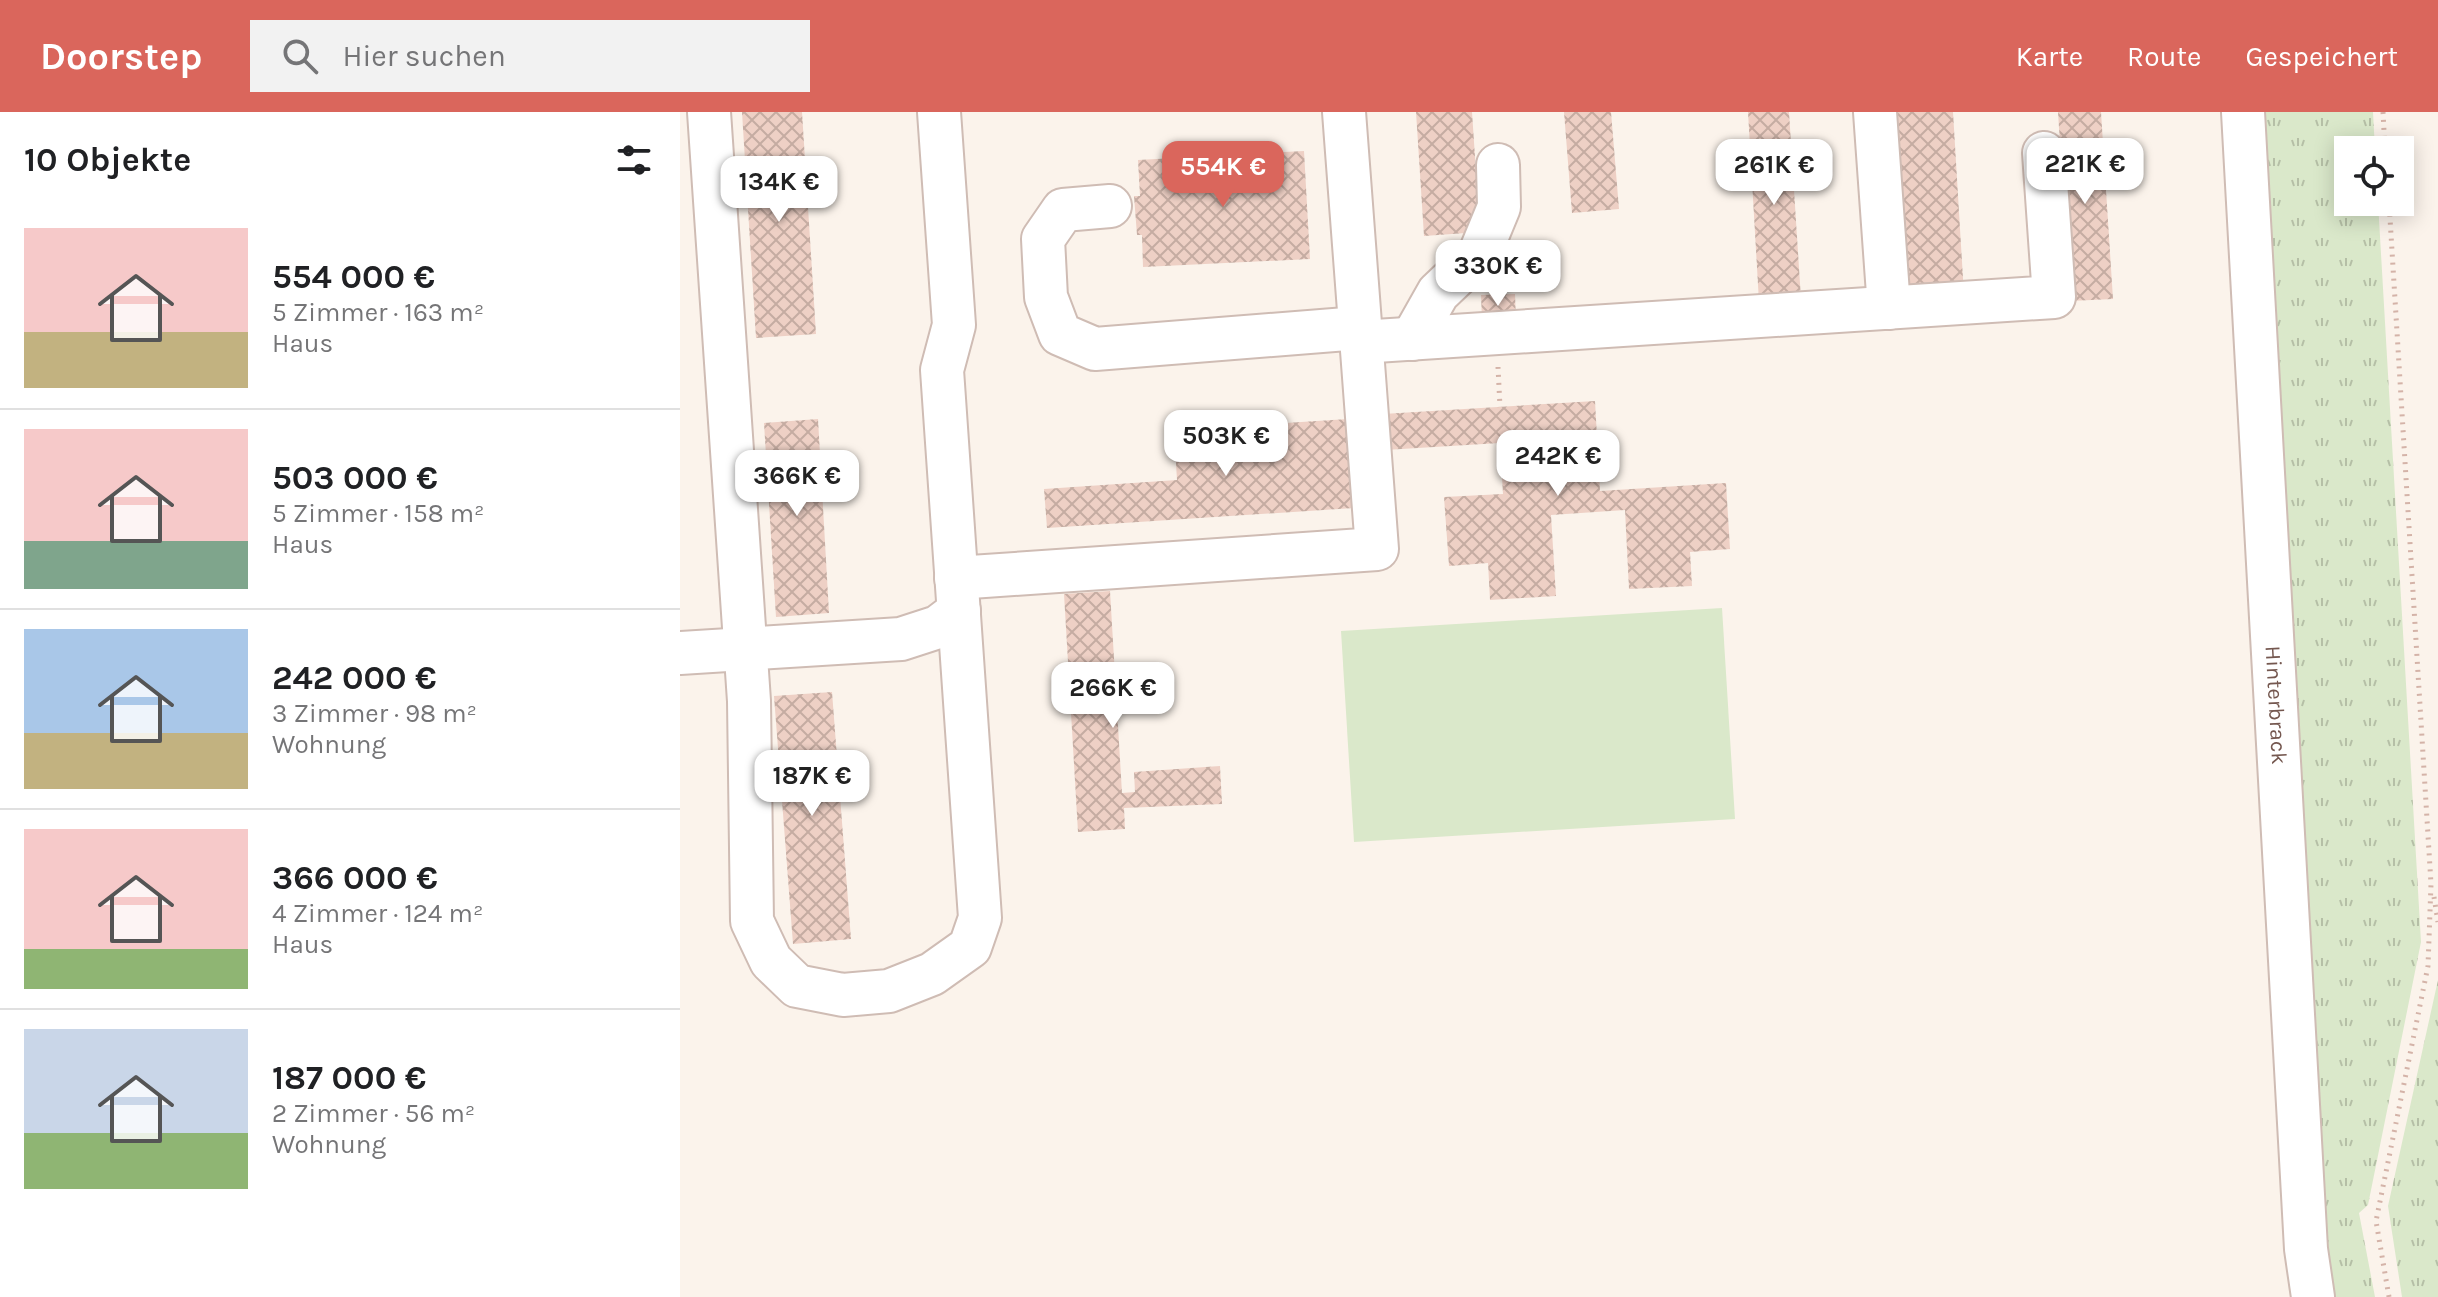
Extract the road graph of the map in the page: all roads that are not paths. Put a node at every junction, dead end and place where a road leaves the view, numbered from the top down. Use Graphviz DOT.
graph roads {
  1 [pos="709,112"];
  2 [pos="939,112"];
  3 [pos="1344,112"];
  4 [pos="1875,112"];
  5 [pos="2243,112"];
  6 [pos="2044,153"];
  7 [pos="1498,165"];
  8 [pos="1110,206"];
  9 [pos="1889,308"];
  10 [pos="1360,335"];
  11 [pos="1412,339"];
  12 [pos="958,594"];
  13 [pos="745,649"];
  14 [pos="680,653"];
  15 [pos="2313,1297"];
  1 -- 13 [label="lane"];
  2 -- 12 [label="lane"];
  3 -- 10 [label="lane"];
  4 -- 9 [label="lane"];
  5 -- 15 [label="lane, Hinterbrack"];
  6 -- 9 [label="lane"];
  7 -- 11 [label="lane"];
  8 -- 10 [label="lane"];
  9 -- 11 [label="lane"];
  10 -- 11 [label="lane"];
  10 -- 12 [label="lane"];
  12 -- 13 [label="lane"];
  12 -- 13 [label="lane"];
  13 -- 14 [label="lane"];
}
